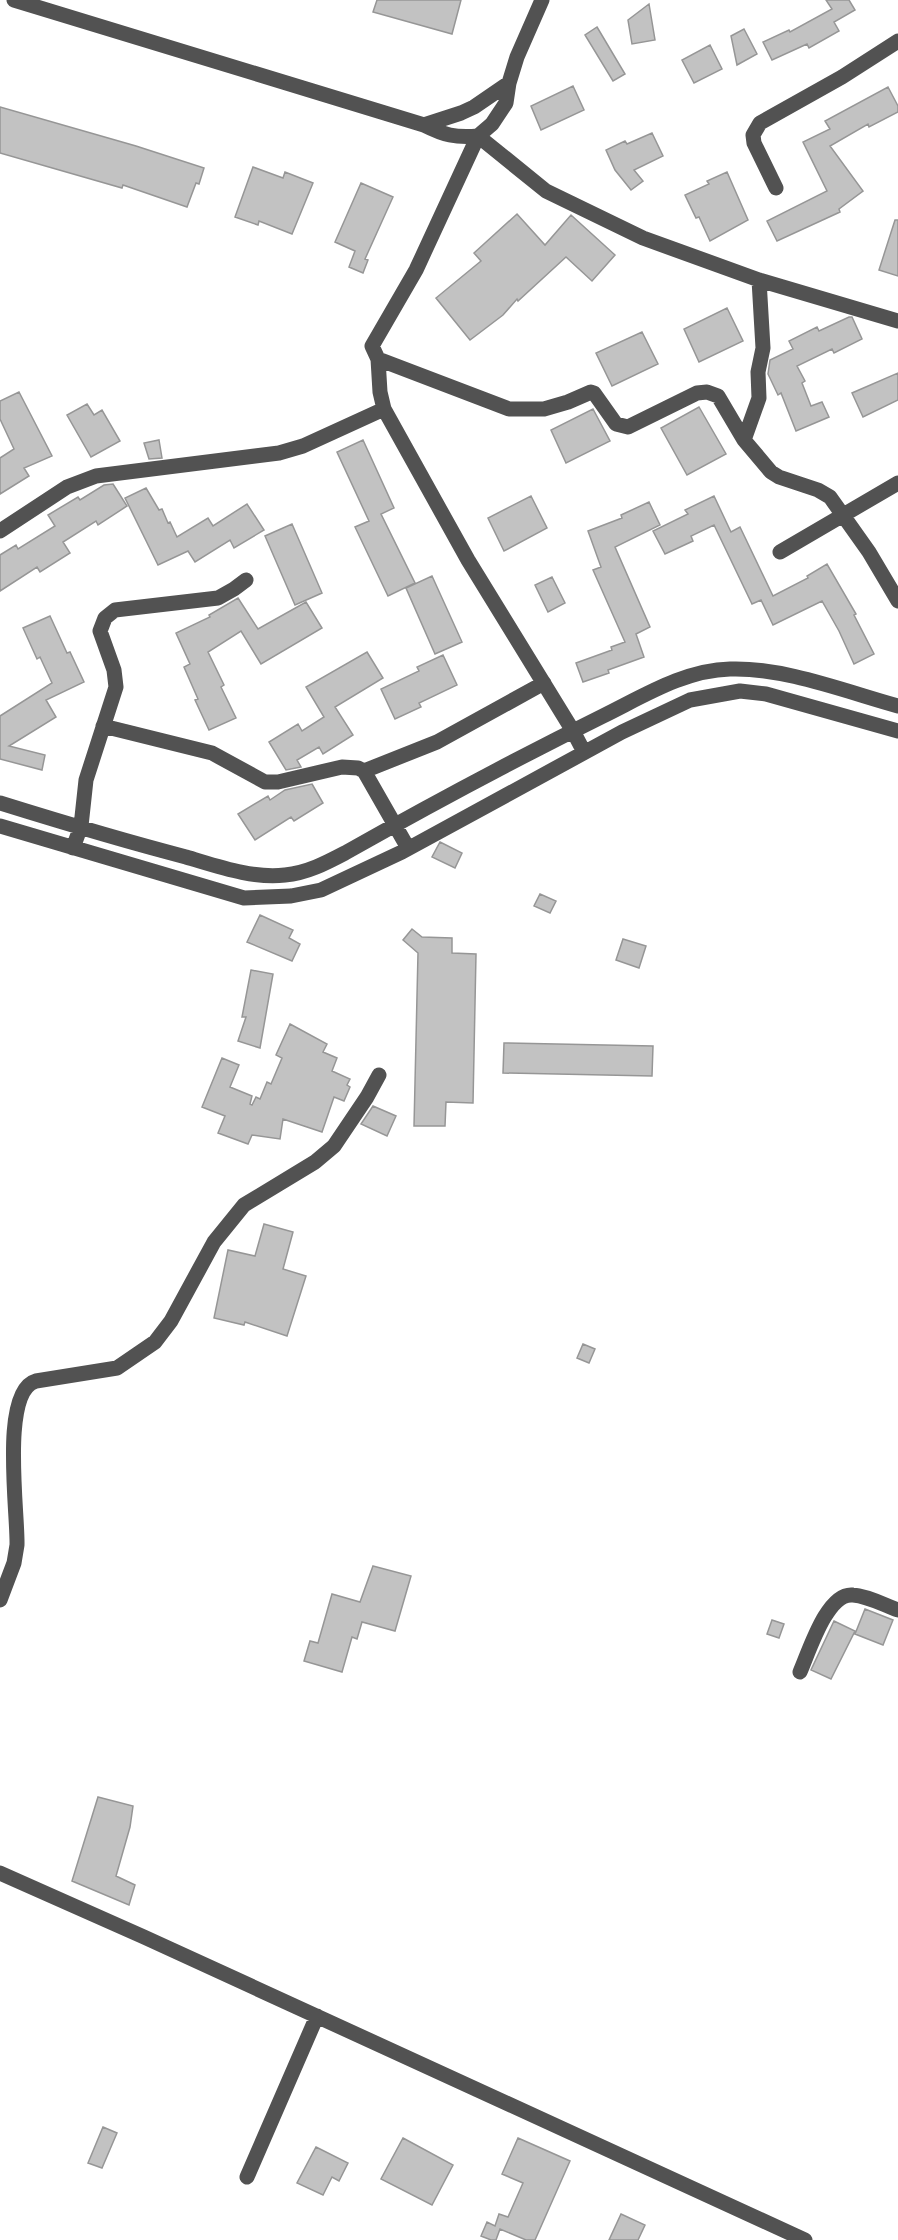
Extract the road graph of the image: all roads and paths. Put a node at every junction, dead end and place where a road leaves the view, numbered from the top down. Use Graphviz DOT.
graph roads {
  1 [pos="14,0"];
  2 [pos="542,0"];
  3 [pos="898,41"];
  4 [pos="509,82"];
  5 [pos="424,125"];
  6 [pos="478,136"];
  7 [pos="776,188"];
  8 [pos="759,280"];
  9 [pos="898,321"];
  10 [pos="378,359"];
  11 [pos="384,409"];
  12 [pos="744,440"];
  13 [pos="898,483"];
  14 [pos="844,515"];
  15 [pos="0,531"];
  16 [pos="780,552"];
  17 [pos="246,580"];
  18 [pos="898,601"];
  19 [pos="544,683"];
  20 [pos="898,706"];
  21 [pos="103,726"];
  22 [pos="573,731"];
  23 [pos="898,731"];
  24 [pos="584,752"];
  25 [pos="364,771"];
  26 [pos="0,803"];
  27 [pos="395,825"];
  28 [pos="0,826"];
  29 [pos="81,826"];
  30 [pos="74,848"];
  31 [pos="408,848"];
  32 [pos="379,1075"];
  33 [pos="0,1600"];
  34 [pos="898,1610"];
  35 [pos="800,1672"];
  36 [pos="0,1873"];
  37 [pos="317,2016"];
  38 [pos="247,2177"];
  39 [pos="805,2240"];
  1 -- 5 [label="street"];
  2 -- 4 [label="street"];
  3 -- 7 [label="street"];
  4 -- 5 [label="street"];
  4 -- 6 [label="street"];
  5 -- 6 [label="street"];
  6 -- 8 [label="street"];
  6 -- 10 [label="street"];
  8 -- 9 [label="street"];
  8 -- 12 [label="street"];
  10 -- 11 [label="street"];
  10 -- 12 [label="street"];
  11 -- 15 [label="street"];
  11 -- 19 [label="street"];
  12 -- 14 [label="street"];
  13 -- 14 [label="street"];
  14 -- 16 [label="street"];
  14 -- 18 [label="street"];
  17 -- 21 [label="street"];
  19 -- 22 [label="street"];
  19 -- 25 [label="street"];
  20 -- 22 [label="street"];
  21 -- 25 [label="street"];
  21 -- 29 [label="street"];
  22 -- 24 [label="street"];
  22 -- 27 [label="street"];
  23 -- 24 [label="street"];
  24 -- 31 [label="street"];
  25 -- 27 [label="street"];
  26 -- 29 [label="street"];
  27 -- 29 [label="street"];
  27 -- 31 [label="street"];
  28 -- 30 [label="street"];
  29 -- 30 [label="street"];
  30 -- 31 [label="street"];
  32 -- 33 [label="street"];
  34 -- 35 [label="street"];
  36 -- 37 [label="street"];
  37 -- 38 [label="street"];
  37 -- 39 [label="street"];
}
